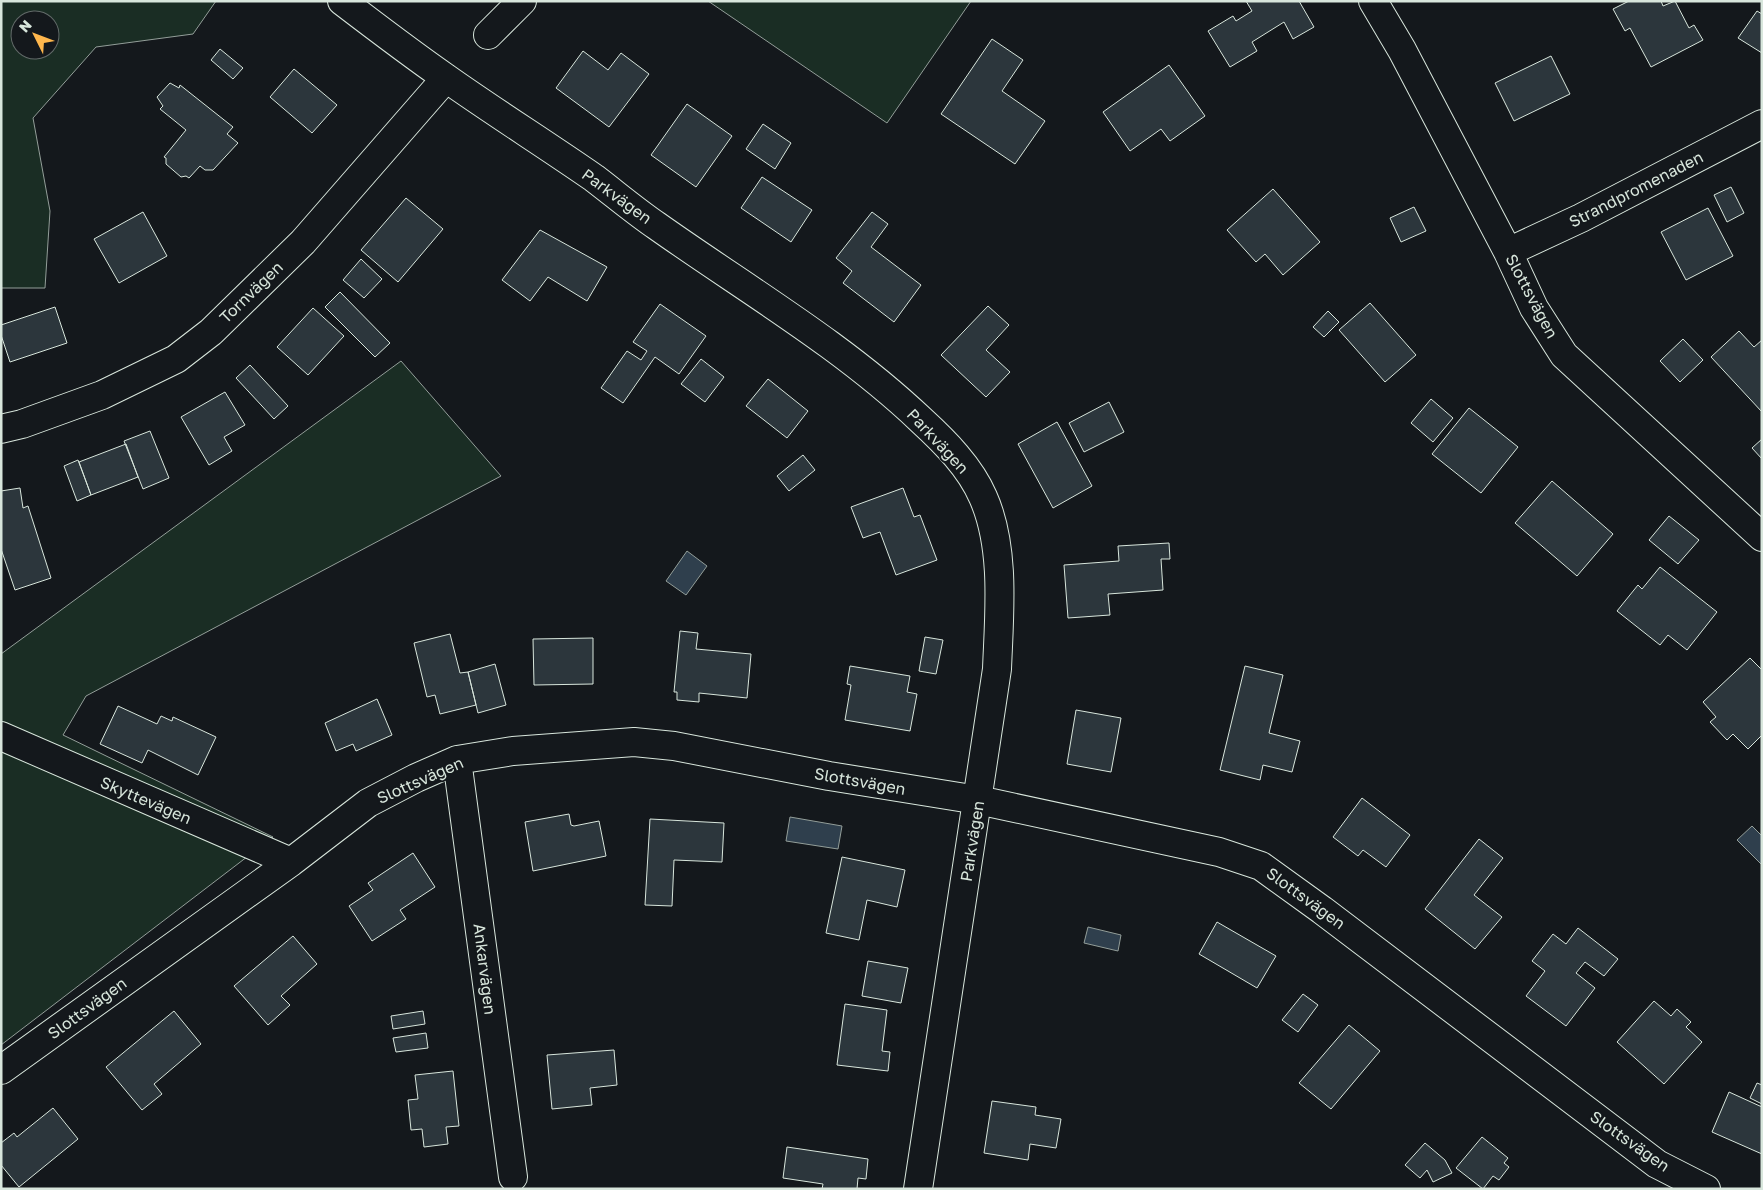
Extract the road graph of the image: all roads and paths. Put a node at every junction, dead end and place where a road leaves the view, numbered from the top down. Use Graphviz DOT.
graph roads {
  1 [pos="342,1"];
  2 [pos="522,1"];
  3 [pos="1373,1"];
  4 [pos="488,34"];
  5 [pos="446,78"];
  6 [pos="1762,124"];
  7 [pos="1508,252"];
  8 [pos="1,429"];
  9 [pos="1762,537"];
  10 [pos="1,736"];
  11 [pos="457,760"];
  12 [pos="978,800"];
  13 [pos="291,862"];
  14 [pos="1,1070"];
  15 [pos="513,1177"];
  16 [pos="918,1189"];
  17 [pos="1706,1189"];
  1 -- 5 [label="street, Parkvägen"];
  2 -- 4 [label="street"];
  3 -- 7 [label="street, Slottsvägen"];
  5 -- 8 [label="street, Tornvägen"];
  5 -- 12 [label="street, Parkvägen"];
  6 -- 7 [label="street, Strandpromenaden"];
  7 -- 9 [label="street, Slottsvägen"];
  10 -- 13 [label="street, Skyttevägen"];
  11 -- 12 [label="street, Slottsvägen"];
  11 -- 13 [label="street, Slottsvägen"];
  11 -- 15 [label="street, Ankarvägen"];
  12 -- 16 [label="street, Parkvägen"];
  12 -- 17 [label="street, Slottsvägen"];
  13 -- 14 [label="street, Slottsvägen"];
}
